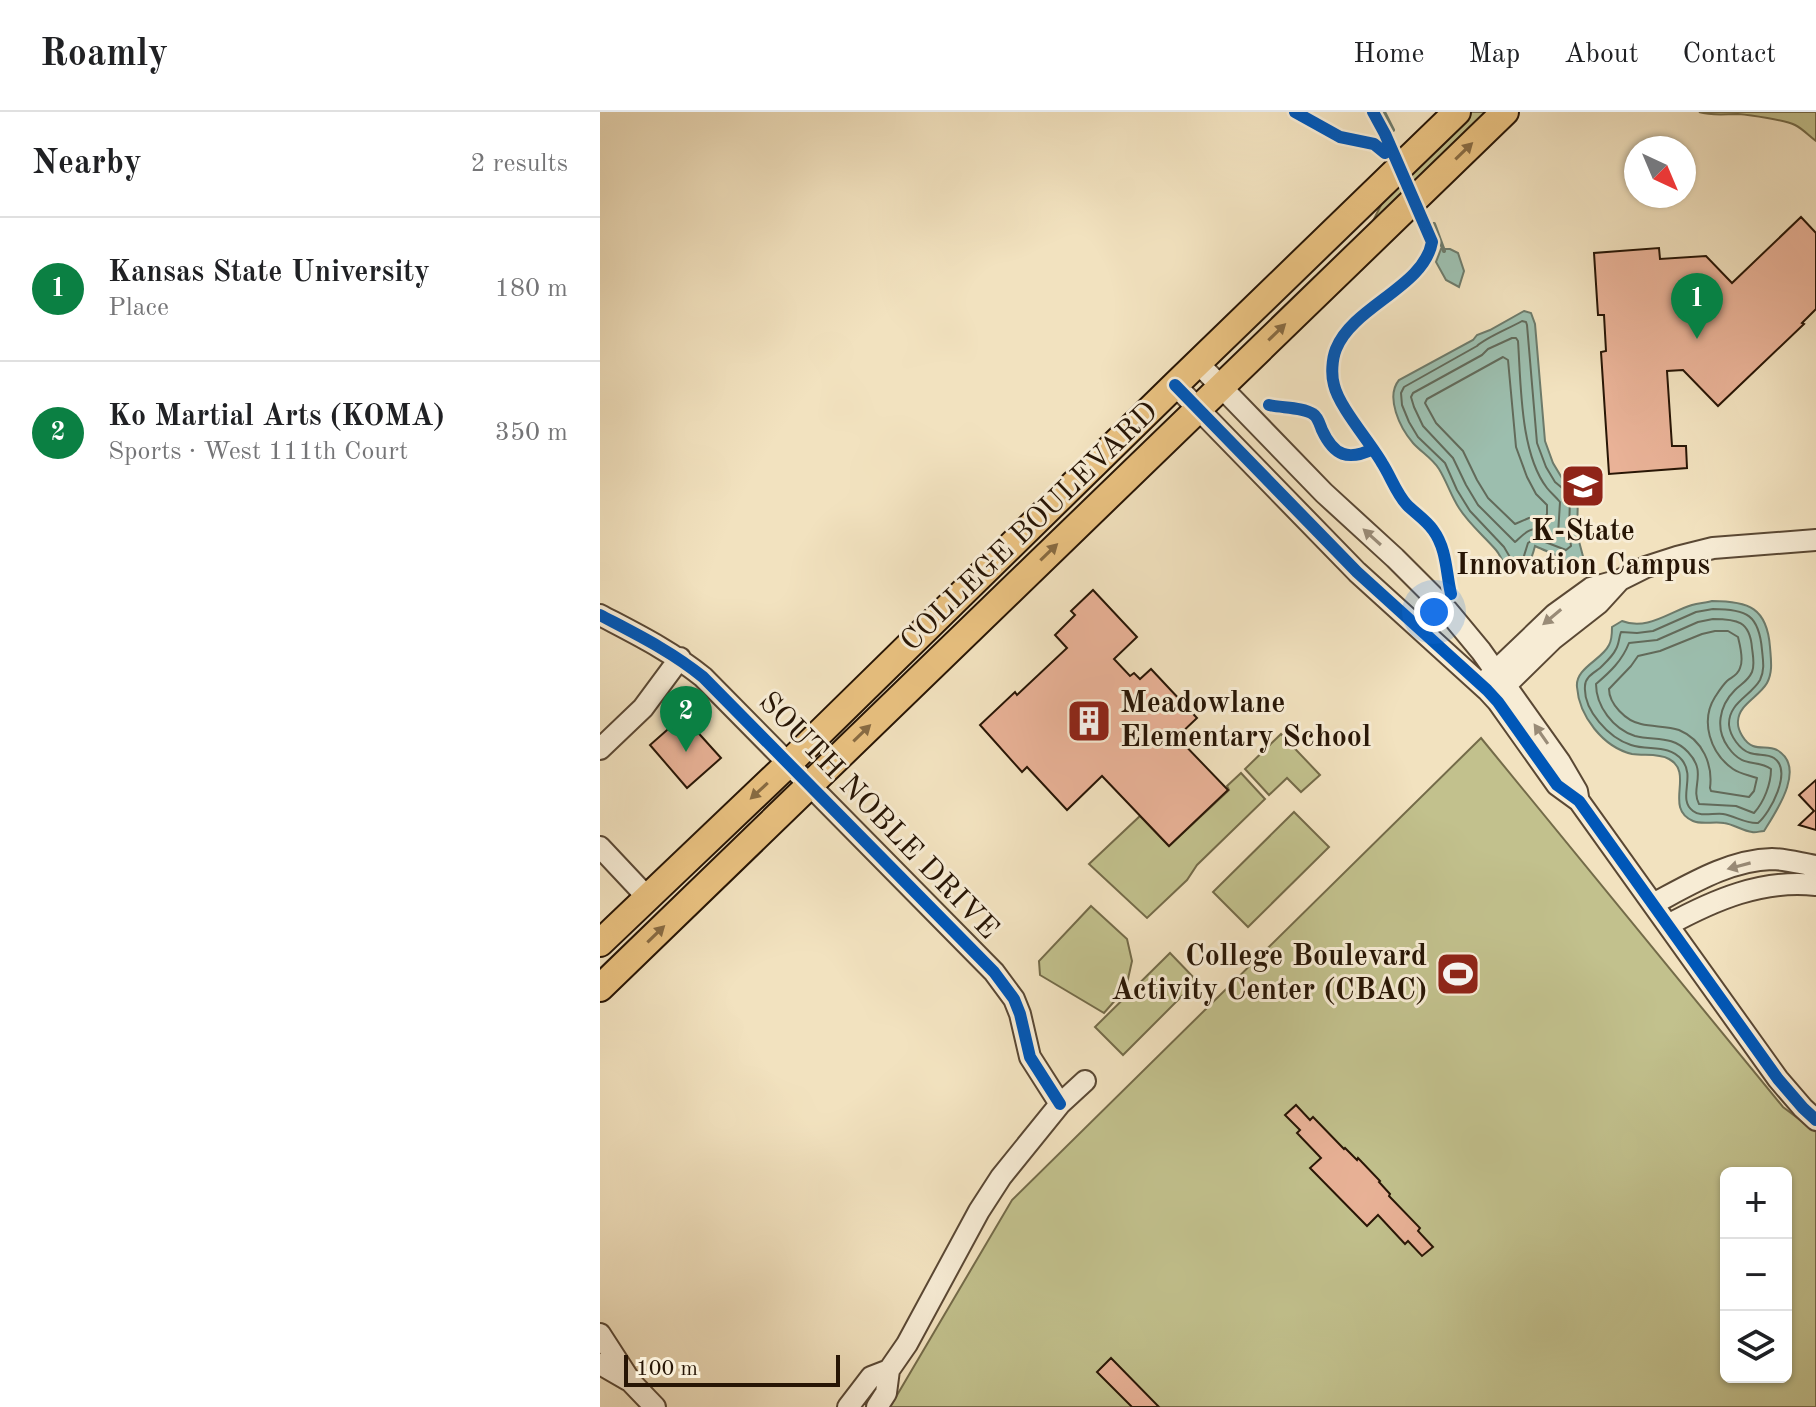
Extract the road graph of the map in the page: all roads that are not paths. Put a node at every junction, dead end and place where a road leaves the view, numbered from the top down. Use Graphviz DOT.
graph roads {
  1 [pos="1457,112"];
  2 [pos="1505,112"];
  3 [pos="1198,363"];
  4 [pos="1175,385"];
  5 [pos="1221,386"];
  6 [pos="1199,408"];
  7 [pos="1816,540"];
  8 [pos="600,615"];
  9 [pos="680,658"];
  10 [pos="1494,685"];
  11 [pos="600,749"];
  12 [pos="789,763"];
  13 [pos="810,784"];
  14 [pos="600,847"];
  15 [pos="1816,866"];
  16 [pos="1816,885"];
  17 [pos="647,897"];
  18 [pos="1653,904"];
  19 [pos="1668,925"];
  20 [pos="600,943"];
  21 [pos="600,988"];
  22 [pos="1085,1081"];
  23 [pos="1060,1104"];
  24 [pos="1816,1120"];
  25 [pos="600,1334"];
  26 [pos="600,1364"];
  27 [pos="889,1370"];
  28 [pos="631,1382"];
  29 [pos="655,1407"];
  30 [pos="848,1407"];
  31 [pos="877,1407"];
  1 -- 3 [label="main road, COLLEGE BOULEVARD"];
  5 -- 2 [label="main road, COLLEGE BOULEVARD, one-way"];
  3 -- 4 [label="main road, COLLEGE BOULEVARD"];
  3 -- 5 [label="street"];
  4 -- 6 [label="street"];
  4 -- 12 [label="main road, COLLEGE BOULEVARD"];
  5 -- 6 [label="main road, COLLEGE BOULEVARD"];
  10 -- 5 [label="street, one-way"];
  6 -- 10 [label="street"];
  13 -- 6 [label="main road, COLLEGE BOULEVARD, one-way"];
  7 -- 10 [label="street"];
  8 -- 9 [label="street, SOUTH NOBLE DRIVE"];
  9 -- 11 [label="street"];
  9 -- 12 [label="street, SOUTH NOBLE DRIVE"];
  10 -- 18 [label="street"];
  12 -- 13 [label="street, SOUTH NOBLE DRIVE"];
  12 -- 17 [label="main road, COLLEGE BOULEVARD, one-way"];
  21 -- 13 [label="main road, COLLEGE BOULEVARD, one-way"];
  13 -- 23 [label="street, SOUTH NOBLE DRIVE"];
  14 -- 17 [label="street"];
  15 -- 18 [label="street, one-way"];
  16 -- 19 [label="street"];
  17 -- 20 [label="main road, COLLEGE BOULEVARD"];
  18 -- 19 [label="street"];
  19 -- 24 [label="street"];
  22 -- 23 [label="street"];
  23 -- 27 [label="street"];
  25 -- 28 [label="street"];
  26 -- 28 [label="street"];
  27 -- 30 [label="street"];
  27 -- 31 [label="street"];
  28 -- 29 [label="street"];
}
